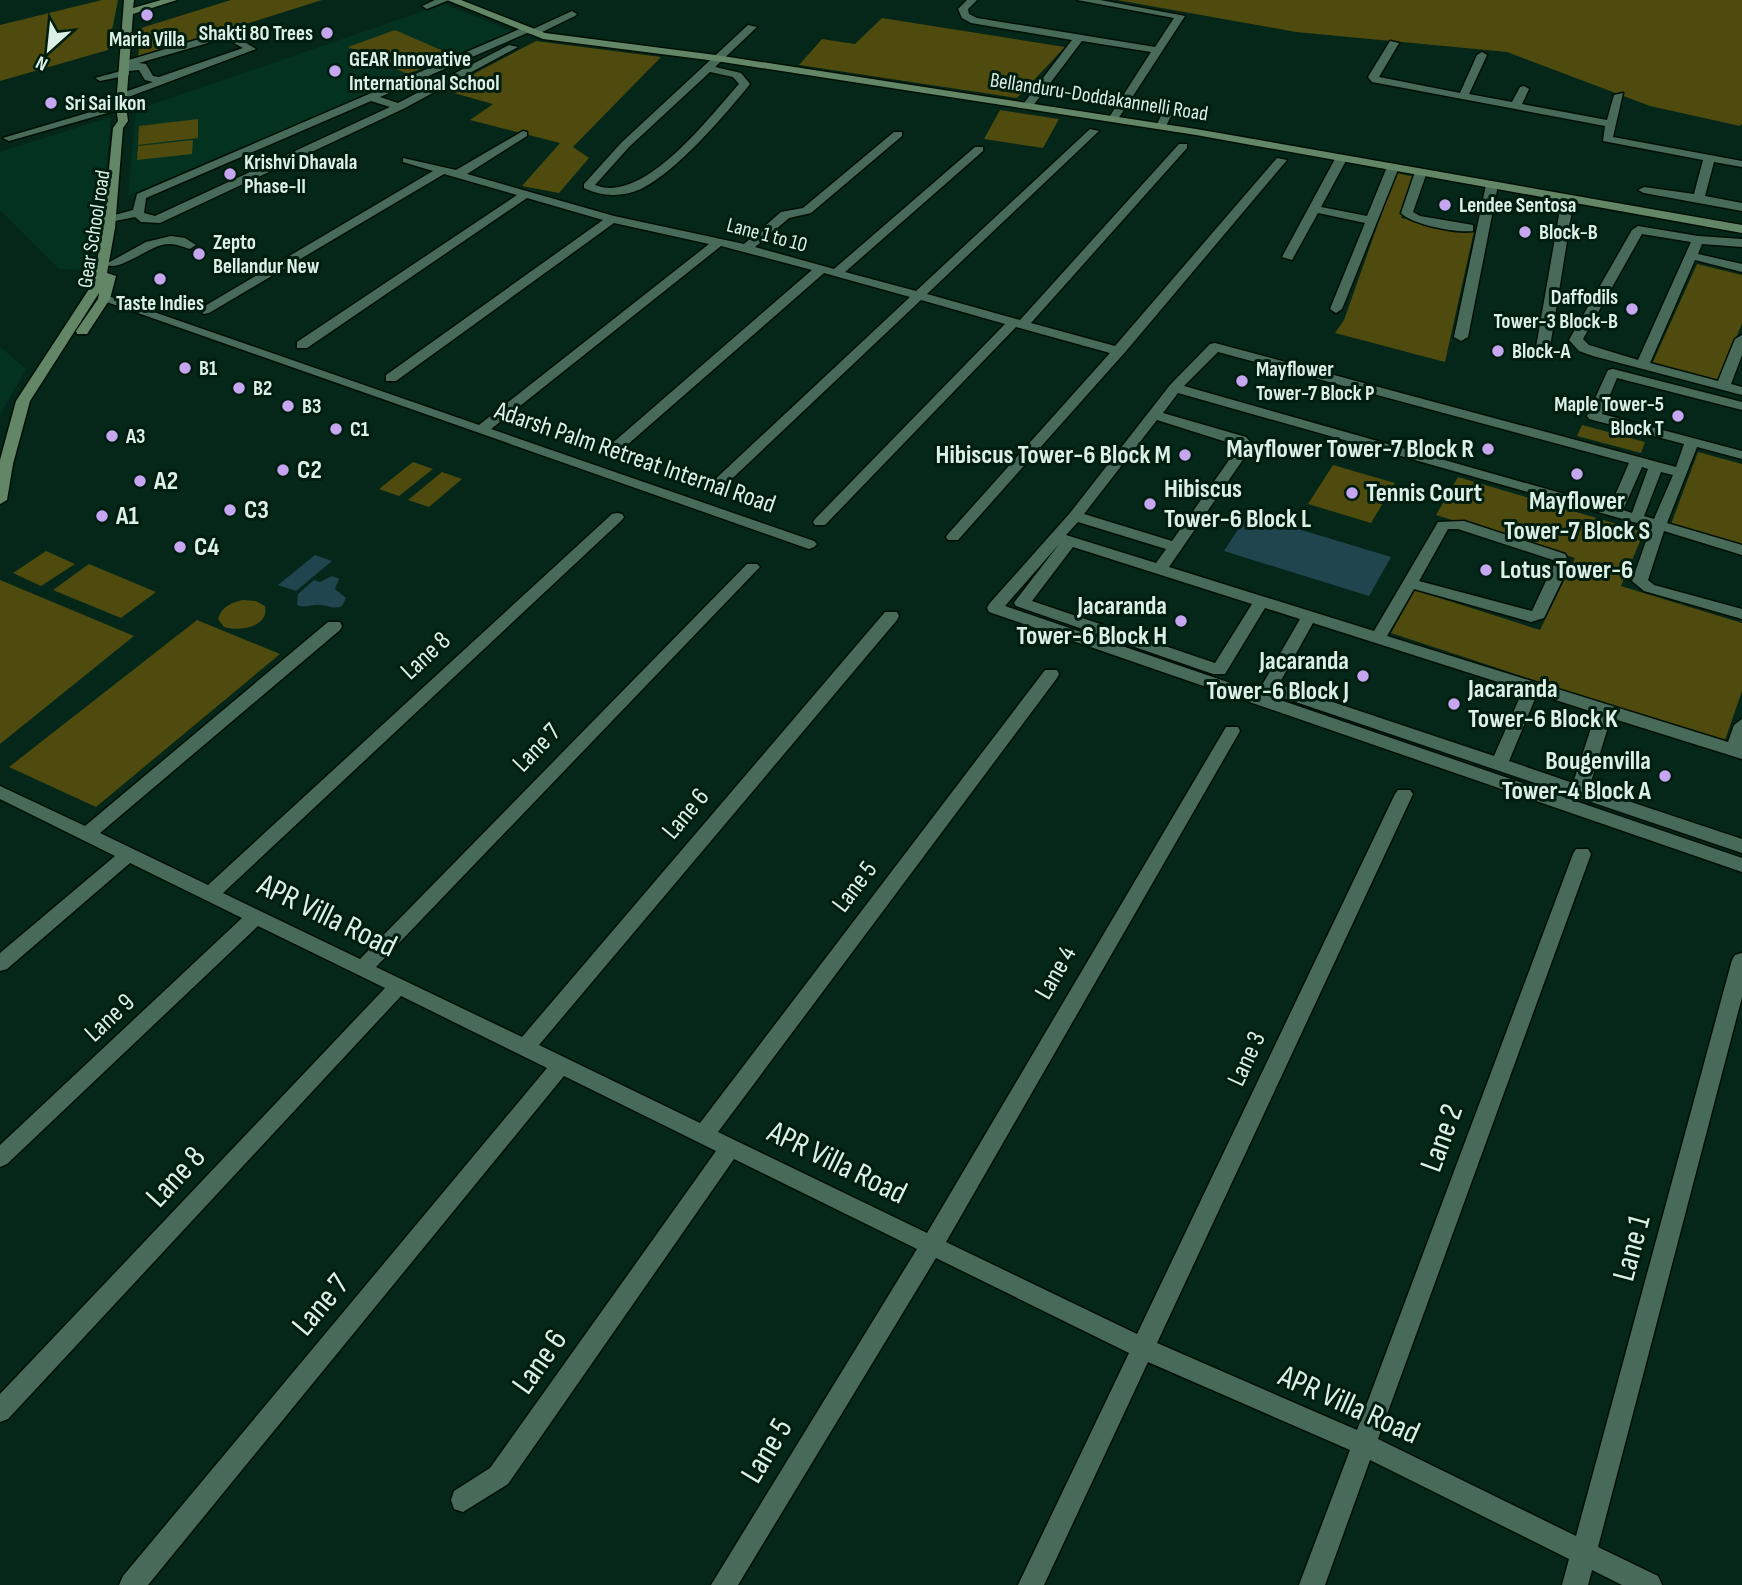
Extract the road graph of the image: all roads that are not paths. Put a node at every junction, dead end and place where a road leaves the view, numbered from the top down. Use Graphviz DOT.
graph roads {
  1 [pos="129,0"];
  2 [pos="172,0"];
  3 [pos="444,0"];
  4 [pos="452,0"];
  5 [pos="972,0"];
  6 [pos="1082,0"];
  7 [pos="427,6"];
  8 [pos="127,13"];
  9 [pos="572,14"];
  10 [pos="752,27"];
  11 [pos="532,32"];
  12 [pos="1079,38"];
  13 [pos="1394,43"];
  14 [pos="1157,50"];
  15 [pos="1482,55"];
  16 [pos="716,58"];
  17 [pos="705,68"];
  18 [pos="125,69"];
  19 [pos="100,78"];
  20 [pos="163,82"];
  21 [pos="1524,89"];
  22 [pos="108,94"];
  23 [pos="1619,94"];
  24 [pos="122,97"];
  25 [pos="371,97"];
  26 [pos="1463,97"];
  27 [pos="1028,105"];
  28 [pos="399,107"];
  29 [pos="1516,107"];
  30 [pos="1169,110"];
  31 [pos="1113,119"];
  32 [pos="1610,124"];
  33 [pos="1161,126"];
  34 [pos="1094,131"];
  35 [pos="523,134"];
  36 [pos="898,134"];
  37 [pos="9,138"];
  38 [pos="1184,146"];
  39 [pos="979,149"];
  40 [pos="1709,158"];
  41 [pos="1341,159"];
  42 [pos="407,160"];
  43 [pos="1281,160"];
  44 [pos="1742,163"];
  45 [pos="1393,167"];
  46 [pos="443,170"];
  47 [pos="1421,172"];
  48 [pos="458,174"];
  49 [pos="1492,185"];
  50 [pos="1644,190"];
  51 [pos="526,194"];
  52 [pos="1568,198"];
  53 [pos="1699,198"];
  54 [pos="1742,206"];
  55 [pos="1314,209"];
  56 [pos="138,211"];
  57 [pos="115,214"];
  58 [pos="612,219"];
  59 [pos="1372,221"];
  60 [pos="1469,228"];
  61 [pos="1742,229"];
  62 [pos="1698,240"];
  63 [pos="719,242"];
  64 [pos="1742,243"];
  65 [pos="190,245"];
  66 [pos="746,248"];
  67 [pos="1693,256"];
  68 [pos="1288,257"];
  69 [pos="112,264"];
  70 [pos="1742,268"];
  71 [pos="820,270"];
  72 [pos="835,274"];
  73 [pos="102,296"];
  74 [pos="917,296"];
  75 [pos="1336,309"];
  76 [pos="204,310"];
  77 [pos="1017,324"];
  78 [pos="168,337"];
  79 [pos="1461,337"];
  80 [pos="1742,339"];
  81 [pos="302,345"];
  82 [pos="1117,351"];
  83 [pos="1542,353"];
  84 [pos="1642,366"];
  85 [pos="391,378"];
  86 [pos="1674,383"];
  87 [pos="1723,386"];
  88 [pos="1175,388"];
  89 [pos="1742,391"];
  90 [pos="1742,400"];
  91 [pos="1742,406"];
  92 [pos="1156,415"];
  93 [pos="481,430"];
  94 [pos="1692,442"];
  95 [pos="614,449"];
  96 [pos="1742,455"];
  97 [pos="1637,461"];
  98 [pos="1656,467"];
  99 [pos="1681,473"];
  100 [pos="714,488"];
  101 [pos="0,500"];
  102 [pos="1615,512"];
  103 [pos="1639,513"];
  104 [pos="1075,516"];
  105 [pos="617,517"];
  106 [pos="820,522"];
  107 [pos="1659,525"];
  108 [pos="953,537"];
  109 [pos="1063,539"];
  110 [pos="809,544"];
  111 [pos="1175,547"];
  112 [pos="1742,550"];
  113 [pos="752,567"];
  114 [pos="1160,569"];
  115 [pos="1410,583"];
  116 [pos="1262,601"];
  117 [pos="1742,614"];
  118 [pos="891,616"];
  119 [pos="1309,617"];
  120 [pos="334,626"];
  121 [pos="1378,638"];
  122 [pos="1051,674"];
  123 [pos="1532,687"];
  124 [pos="1605,710"];
  125 [pos="1742,725"];
  126 [pos="1232,730"];
  127 [pos="1738,752"];
  128 [pos="1500,763"];
  129 [pos="1579,791"];
  130 [pos="1404,794"];
  131 [pos="3,796"];
  132 [pos="87,834"];
  133 [pos="1742,846"];
  134 [pos="129,854"];
  135 [pos="1582,854"];
  136 [pos="1742,864"];
  137 [pos="211,893"];
  138 [pos="257,916"];
  139 [pos="1742,960"];
  140 [pos="0,964"];
  141 [pos="363,968"];
  142 [pos="399,986"];
  143 [pos="524,1048"];
  144 [pos="560,1066"];
  145 [pos="704,1134"];
  146 [pos="731,1146"];
  147 [pos="0,1158"];
  148 [pos="932,1245"];
  149 [pos="1144,1349"];
  150 [pos="0,1411"];
  151 [pos="1364,1445"];
  152 [pos="463,1500"];
  153 [pos="1583,1553"];
  154 [pos="132,1585"];
  155 [pos="724,1585"];
  156 [pos="1031,1585"];
  157 [pos="1312,1585"];
  158 [pos="1574,1585"];
  159 [pos="1649,1585"];
  1 -- 8 [label="street, Gear School road"];
  2 -- 8 [label="street"];
  3 -- 7 [label="street"];
  4 -- 11 [label="street, Bellanduru-Doddakannelli Road"];
  5 -- 12 [label="street"];
  6 -- 14 [label="street"];
  8 -- 18 [label="street, Gear School road"];
  9 -- 11 [label="street"];
  10 -- 16 [label="street"];
  11 -- 16 [label="street, Bellanduru-Doddakannelli Road"];
  11 -- 25 [label="street"];
  11 -- 28 [label="street"];
  12 -- 14 [label="street"];
  12 -- 27 [label="street"];
  13 -- 26 [label="street"];
  14 -- 31 [label="street"];
  15 -- 26 [label="street"];
  16 -- 17 [label="street"];
  16 -- 27 [label="street, Bellanduru-Doddakannelli Road"];
  17 -- 17 [label="street"];
  18 -- 18 [label="street"];
  18 -- 19 [label="street"];
  18 -- 24 [label="street, Gear School road"];
  20 -- 24 [label="street"];
  21 -- 29 [label="street"];
  22 -- 24 [label="street"];
  23 -- 32 [label="street"];
  24 -- 37 [label="street"];
  24 -- 57 [label="street, Gear School road"];
  25 -- 28 [label="street"];
  25 -- 56 [label="street"];
  26 -- 29 [label="street"];
  27 -- 31 [label="street, Bellanduru-Doddakannelli Road"];
  28 -- 56 [label="street"];
  29 -- 32 [label="street"];
  30 -- 33 [label="street"];
  31 -- 33 [label="street, Bellanduru-Doddakannelli Road"];
  32 -- 40 [label="street"];
  33 -- 41 [label="street, Bellanduru-Doddakannelli Road"];
  34 -- 74 [label="street"];
  35 -- 48 [label="street"];
  36 -- 66 [label="street"];
  38 -- 77 [label="street"];
  39 -- 72 [label="street"];
  40 -- 44 [label="street"];
  40 -- 53 [label="street"];
  41 -- 45 [label="street, Bellanduru-Doddakannelli Road"];
  41 -- 55 [label="street"];
  42 -- 46 [label="street, Lane 1 to 10"];
  43 -- 82 [label="street"];
  45 -- 47 [label="street, Bellanduru-Doddakannelli Road"];
  45 -- 59 [label="street"];
  46 -- 48 [label="street, Lane 1 to 10"];
  46 -- 76 [label="street"];
  47 -- 49 [label="street, Bellanduru-Doddakannelli Road"];
  47 -- 60 [label="street"];
  48 -- 51 [label="street, Lane 1 to 10"];
  49 -- 52 [label="street, Bellanduru-Doddakannelli Road"];
  49 -- 79 [label="street"];
  50 -- 53 [label="street"];
  51 -- 58 [label="street, Lane 1 to 10"];
  51 -- 81 [label="street"];
  52 -- 61 [label="street, Bellanduru-Doddakannelli Road"];
  52 -- 83 [label="street"];
  53 -- 54 [label="street"];
  55 -- 59 [label="street"];
  55 -- 68 [label="street"];
  56 -- 57 [label="street"];
  57 -- 69 [label="street, Gear School road"];
  57 -- 73 [label="street, Gear School road"];
  58 -- 63 [label="street, Lane 1 to 10"];
  58 -- 85 [label="street"];
  59 -- 75 [label="street"];
  62 -- 64 [label="street"];
  62 -- 67 [label="street"];
  62 -- 84 [label="street"];
  63 -- 66 [label="street, Lane 1 to 10"];
  63 -- 93 [label="street"];
  65 -- 69 [label="street"];
  66 -- 71 [label="street, Lane 1 to 10"];
  67 -- 70 [label="street"];
  67 -- 84 [label="street"];
  69 -- 73 [label="street, Gear School road"];
  71 -- 72 [label="street, Lane 1 to 10"];
  71 -- 95 [label="street"];
  72 -- 74 [label="street, Lane 1 to 10"];
  73 -- 78 [label="street"];
  73 -- 93 [label="street, Adarsh Palm Retreat Internal Road"];
  73 -- 101 [label="street, Gear School road"];
  74 -- 77 [label="street, Lane 1 to 10"];
  74 -- 100 [label="street"];
  77 -- 82 [label="street, Lane 1 to 10"];
  77 -- 106 [label="street"];
  80 -- 87 [label="street"];
  82 -- 108 [label="street"];
  84 -- 87 [label="street"];
  86 -- 90 [label="street"];
  87 -- 89 [label="street"];
  88 -- 92 [label="street"];
  88 -- 97 [label="street"];
  88 -- 102 [label="street"];
  91 -- 94 [label="street"];
  92 -- 104 [label="street"];
  92 -- 111 [label="street"];
  93 -- 110 [label="street, Adarsh Palm Retreat Internal Road"];
  94 -- 96 [label="street"];
  94 -- 99 [label="street"];
  97 -- 98 [label="street"];
  97 -- 102 [label="street"];
  98 -- 99 [label="street"];
  98 -- 103 [label="street"];
  99 -- 107 [label="street"];
  102 -- 107 [label="street"];
  104 -- 109 [label="street"];
  104 -- 111 [label="street"];
  105 -- 137 [label="street, Lane 8"];
  107 -- 112 [label="street"];
  107 -- 117 [label="street"];
  109 -- 114 [label="street"];
  109 -- 116 [label="street"];
  109 -- 136 [label="street"];
  111 -- 114 [label="street"];
  113 -- 141 [label="street, Lane 7"];
  114 -- 116 [label="street"];
  115 -- 115 [label="street"];
  115 -- 121 [label="street"];
  116 -- 119 [label="street"];
  118 -- 143 [label="street, Lane 6"];
  119 -- 121 [label="street"];
  119 -- 128 [label="street"];
  120 -- 132 [label="street"];
  121 -- 123 [label="street"];
  122 -- 145 [label="street, Lane 5"];
  123 -- 124 [label="street"];
  123 -- 128 [label="street"];
  124 -- 127 [label="street"];
  124 -- 129 [label="street"];
  125 -- 127 [label="street"];
  126 -- 148 [label="street, Lane 4"];
  128 -- 129 [label="street"];
  129 -- 133 [label="street"];
  130 -- 149 [label="street, Lane 3"];
  131 -- 132 [label="street, APR Villa Road"];
  132 -- 134 [label="street, APR Villa Road"];
  134 -- 137 [label="street, APR Villa Road"];
  134 -- 140 [label="street"];
  135 -- 151 [label="street, Lane 2"];
  137 -- 138 [label="street, APR Villa Road"];
  138 -- 141 [label="street, APR Villa Road"];
  138 -- 147 [label="street, Lane 9"];
  139 -- 153 [label="street, Lane 1"];
  141 -- 142 [label="street, APR Villa Road"];
  142 -- 143 [label="street, APR Villa Road"];
  142 -- 150 [label="street, Lane 8"];
  143 -- 144 [label="street, APR Villa Road"];
  144 -- 145 [label="street, APR Villa Road"];
  144 -- 154 [label="street, Lane 7"];
  145 -- 146 [label="street, APR Villa Road"];
  146 -- 148 [label="street, APR Villa Road"];
  146 -- 152 [label="street, Lane 6"];
  148 -- 149 [label="street, APR Villa Road"];
  148 -- 155 [label="street, Lane 5"];
  149 -- 151 [label="street, APR Villa Road"];
  149 -- 156 [label="street"];
  151 -- 153 [label="street, APR Villa Road"];
  151 -- 157 [label="street"];
  153 -- 158 [label="street"];
  153 -- 159 [label="street, APR Villa Road"];
}
